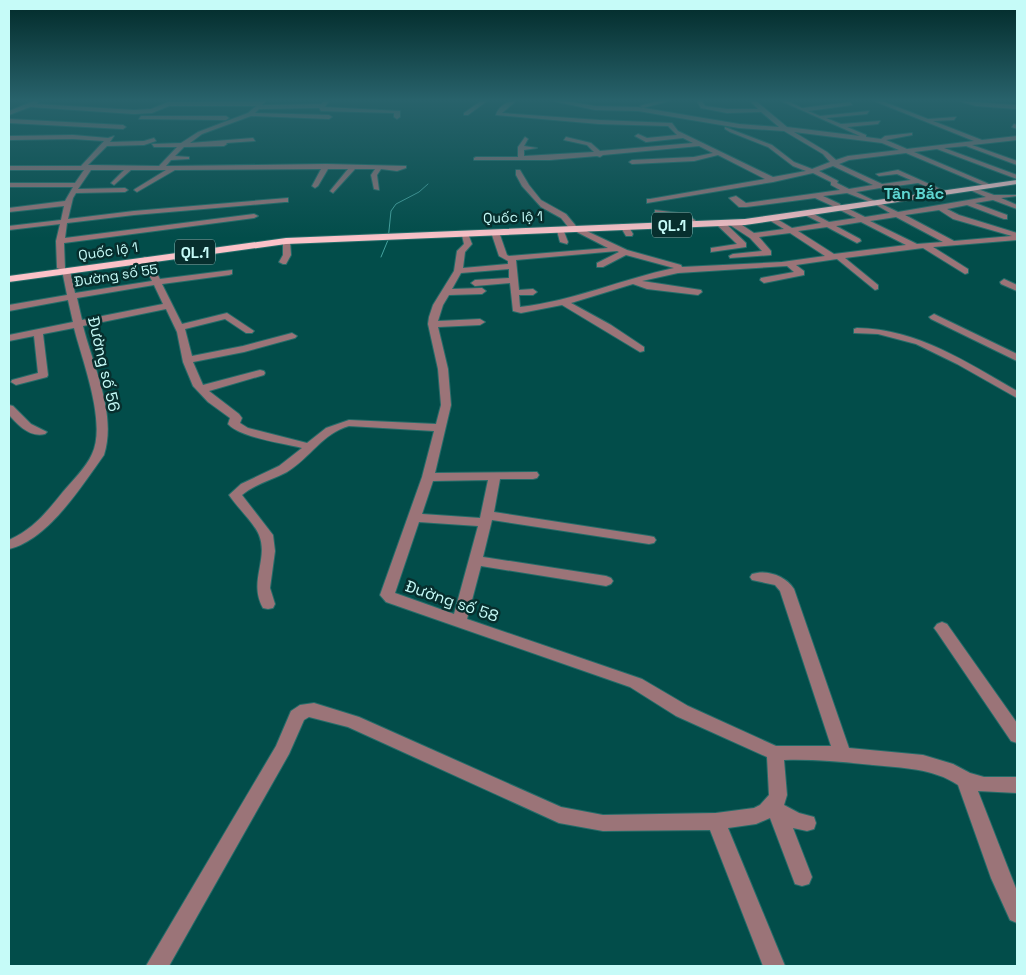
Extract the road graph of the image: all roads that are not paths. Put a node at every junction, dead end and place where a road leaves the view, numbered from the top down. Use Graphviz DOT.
graph roads {
  1 [pos="103,146"];
  2 [pos="182,146"];
  3 [pos="592,146"];
  4 [pos="678,146"];
  5 [pos="706,146"];
  6 [pos="768,146"];
  7 [pos="814,146"];
  8 [pos="898,146"];
  9 [pos="950,146"];
  10 [pos="968,146"];
  11 [pos="521,148"];
  12 [pos="534,148"];
  13 [pos="936,148"];
  14 [pos="908,151"];
  15 [pos="720,153"];
  16 [pos="600,155"];
  17 [pos="170,158"];
  18 [pos="187,158"];
  19 [pos="476,159"];
  20 [pos="521,159"];
  21 [pos="632,162"];
  22 [pos="833,162"];
  23 [pos="1017,163"];
  24 [pos="207,165"];
  25 [pos="263,166"];
  26 [pos="354,166"];
  27 [pos="86,167"];
  28 [pos="130,167"];
  29 [pos="161,167"];
  30 [pos="175,167"];
  31 [pos="9,168"];
  32 [pos="325,169"];
  33 [pos="518,171"];
  34 [pos="814,171"];
  35 [pos="342,172"];
  36 [pos="202,174"];
  37 [pos="879,174"];
  38 [pos="261,176"];
  39 [pos="773,180"];
  40 [pos="918,180"];
  41 [pos="1016,181"];
  42 [pos="114,183"];
  43 [pos="986,185"];
  44 [pos="315,186"];
  45 [pos="879,186"];
  46 [pos="76,188"];
  47 [pos="377,188"];
  48 [pos="10,189"];
  49 [pos="801,189"];
  50 [pos="972,189"];
  51 [pos="125,190"];
  52 [pos="137,190"];
  53 [pos="848,190"];
  54 [pos="333,191"];
  55 [pos="29,192"];
  56 [pos="944,192"];
  57 [pos="815,195"];
  58 [pos="902,196"];
  59 [pos="1014,196"];
  60 [pos="733,198"];
  61 [pos="994,198"];
  62 [pos="285,200"];
  63 [pos="650,200"];
  64 [pos="873,202"];
  65 [pos="69,203"];
  66 [pos="969,203"];
  67 [pos="840,207"];
  68 [pos="1017,207"];
  69 [pos="941,208"];
  70 [pos="9,210"];
  71 [pos="658,212"];
  72 [pos="808,213"];
  73 [pos="896,213"];
  74 [pos="254,216"];
  75 [pos="1004,217"];
  76 [pos="772,218"];
  77 [pos="64,220"];
  78 [pos="864,220"];
  79 [pos="692,221"];
  80 [pos="720,223"];
  81 [pos="733,223"];
  82 [pos="828,225"];
  83 [pos="574,227"];
  84 [pos="9,228"];
  85 [pos="560,229"];
  86 [pos="792,230"];
  87 [pos="495,232"];
  88 [pos="464,233"];
  89 [pos="395,234"];
  90 [pos="382,235"];
  91 [pos="753,236"];
  92 [pos="1017,237"];
  93 [pos="60,241"];
  94 [pos="286,241"];
  95 [pos="857,241"];
  96 [pos="564,242"];
  97 [pos="602,242"];
  98 [pos="952,243"];
  99 [pos="915,246"];
  100 [pos="925,246"];
  101 [pos="591,249"];
  102 [pos="714,250"];
  103 [pos="621,251"];
  104 [pos="768,253"];
  105 [pos="733,256"];
  106 [pos="835,256"];
  107 [pos="145,259"];
  108 [pos="283,262"];
  109 [pos="511,262"];
  110 [pos="786,262"];
  111 [pos="600,265"];
  112 [pos="685,269"];
  113 [pos="63,270"];
  114 [pos="458,271"];
  115 [pos="965,271"];
  116 [pos="229,272"];
  117 [pos="9,277"];
  118 [pos="513,280"];
  119 [pos="764,280"];
  120 [pos="634,281"];
  121 [pos="156,282"];
  122 [pos="1004,282"];
  123 [pos="475,283"];
  124 [pos="875,287"];
  125 [pos="1017,288"];
  126 [pos="482,291"];
  127 [pos="446,292"];
  128 [pos="514,292"];
  129 [pos="533,292"];
  130 [pos="698,292"];
  131 [pos="71,296"];
  132 [pos="564,302"];
  133 [pos="167,306"];
  134 [pos="9,308"];
  135 [pos="518,310"];
  136 [pos="934,317"];
  137 [pos="480,322"];
  138 [pos="518,322"];
  139 [pos="78,324"];
  140 [pos="433,324"];
  141 [pos="180,327"];
  142 [pos="249,331"];
  143 [pos="857,331"];
  144 [pos="38,332"];
  145 [pos="292,336"];
  146 [pos="9,338"];
  147 [pos="640,349"];
  148 [pos="1017,358"];
  149 [pos="188,360"];
  150 [pos="260,373"];
  151 [pos="16,382"];
  152 [pos="201,390"];
  153 [pos="1017,395"];
  154 [pos="9,408"];
  155 [pos="441,428"];
  156 [pos="41,432"];
  157 [pos="311,447"];
  158 [pos="533,475"];
  159 [pos="428,476"];
  160 [pos="495,476"];
  161 [pos="414,518"];
  162 [pos="486,519"];
  163 [pos="649,540"];
  164 [pos="9,545"];
  165 [pos="475,560"];
  166 [pos="757,577"];
  167 [pos="606,581"];
  168 [pos="268,604"];
  169 [pos="459,622"];
  170 [pos="942,628"];
  171 [pos="1017,736"];
  172 [pos="776,753"];
  173 [pos="843,755"];
  174 [pos="965,780"];
  175 [pos="1017,785"];
  176 [pos="776,807"];
  177 [pos="716,820"];
  178 [pos="807,823"];
  179 [pos="802,877"];
  180 [pos="1017,913"];
  181 [pos="156,966"];
  182 [pos="774,966"];
  1 -- 27 [label="street, Đường số 56"];
  2 -- 17 [label="street"];
  3 -- 16 [label="street"];
  4 -- 16 [label="street"];
  5 -- 15 [label="street"];
  6 -- 34 [label="street"];
  7 -- 22 [label="street"];
  8 -- 14 [label="street"];
  9 -- 13 [label="street"];
  10 -- 23 [label="street"];
  11 -- 12 [label="street"];
  11 -- 20 [label="street"];
  13 -- 14 [label="street"];
  13 -- 41 [label="street"];
  14 -- 22 [label="street"];
  14 -- 43 [label="street"];
  15 -- 21 [label="street"];
  15 -- 39 [label="street"];
  16 -- 20 [label="street"];
  17 -- 18 [label="street"];
  17 -- 29 [label="street"];
  19 -- 20 [label="street"];
  22 -- 34 [label="street"];
  22 -- 45 [label="street"];
  24 -- 25 [label="street"];
  24 -- 30 [label="street"];
  24 -- 36 [label="street"];
  25 -- 32 [label="street"];
  25 -- 38 [label="street"];
  26 -- 32 [label="street"];
  26 -- 47 [label="street"];
  26 -- 54 [label="street"];
  27 -- 28 [label="street"];
  27 -- 31 [label="street"];
  27 -- 46 [label="street, Đường số 56"];
  28 -- 29 [label="street"];
  28 -- 42 [label="street"];
  29 -- 30 [label="street"];
  30 -- 52 [label="street"];
  32 -- 35 [label="street"];
  32 -- 44 [label="street"];
  33 -- 83 [label="street"];
  34 -- 39 [label="street"];
  34 -- 53 [label="street"];
  37 -- 40 [label="street"];
  39 -- 63 [label="street"];
  40 -- 45 [label="street"];
  40 -- 56 [label="street"];
  41 -- 43 [label="highway, Quốc lộ 1 / QL.1"];
  41 -- 50 [label="highway, Quốc lộ 1 / QL.1"];
  43 -- 56 [label="highway, Quốc lộ 1 / QL.1"];
  45 -- 53 [label="street"];
  45 -- 58 [label="street"];
  46 -- 48 [label="street"];
  46 -- 51 [label="street"];
  46 -- 65 [label="street, Đường số 56"];
  48 -- 55 [label="street"];
  49 -- 57 [label="street"];
  50 -- 56 [label="highway, Quốc lộ 1 / QL.1"];
  50 -- 61 [label="street"];
  53 -- 57 [label="street"];
  53 -- 64 [label="street"];
  56 -- 58 [label="highway, Quốc lộ 1 / QL.1"];
  56 -- 64 [label="highway, Quốc lộ 1 / QL.1"];
  56 -- 66 [label="street"];
  57 -- 60 [label="street"];
  57 -- 67 [label="street"];
  58 -- 64 [label="highway, Quốc lộ 1 / QL.1"];
  59 -- 61 [label="street"];
  61 -- 66 [label="street"];
  61 -- 68 [label="street"];
  62 -- 77 [label="street"];
  64 -- 67 [label="highway, Quốc lộ 1 / QL.1"];
  64 -- 73 [label="street"];
  65 -- 70 [label="street"];
  65 -- 77 [label="street, Đường số 56"];
  66 -- 69 [label="street"];
  66 -- 75 [label="street"];
  67 -- 72 [label="highway, Quốc lộ 1 / QL.1"];
  67 -- 78 [label="street"];
  67 -- 79 [label="highway, Quốc lộ 1 / QL.1"];
  69 -- 73 [label="street"];
  69 -- 92 [label="street"];
  71 -- 79 [label="street"];
  72 -- 76 [label="highway, Quốc lộ 1 / QL.1"];
  72 -- 82 [label="street"];
  73 -- 78 [label="street"];
  73 -- 98 [label="street"];
  74 -- 93 [label="street"];
  76 -- 81 [label="highway, Quốc lộ 1 / QL.1"];
  76 -- 86 [label="street"];
  77 -- 84 [label="street"];
  77 -- 93 [label="street, Đường số 56"];
  78 -- 82 [label="street"];
  78 -- 99 [label="street"];
  79 -- 83 [label="highway, Quốc lộ 1 / QL.1"];
  80 -- 81 [label="highway, Quốc lộ 1 / QL.1"];
  80 -- 83 [label="highway, Quốc lộ 1 / QL.1"];
  80 -- 102 [label="street"];
  81 -- 91 [label="street"];
  82 -- 86 [label="street"];
  82 -- 95 [label="street"];
  83 -- 85 [label="highway, Quốc lộ 1 / QL.1"];
  83 -- 89 [label="highway, Quốc lộ 1 / QL.1"];
  83 -- 97 [label="street"];
  85 -- 87 [label="highway, Quốc lộ 1 / QL.1"];
  85 -- 96 [label="street"];
  86 -- 91 [label="street"];
  86 -- 106 [label="street"];
  87 -- 88 [label="highway, Quốc lộ 1 / QL.1"];
  87 -- 109 [label="street"];
  88 -- 89 [label="highway, Quốc lộ 1 / QL.1"];
  88 -- 114 [label="street"];
  89 -- 90 [label="highway, Quốc lộ 1 / QL.1"];
  90 -- 94 [label="highway, Quốc lộ 1 / QL.1"];
  90 -- 113 [label="highway, Quốc lộ 1 / QL.1"];
  91 -- 104 [label="street"];
  92 -- 98 [label="street"];
  93 -- 113 [label="street, Đường số 56"];
  94 -- 107 [label="highway, Quốc lộ 1 / QL.1"];
  94 -- 108 [label="street"];
  97 -- 101 [label="street"];
  97 -- 103 [label="street"];
  98 -- 100 [label="street"];
  99 -- 100 [label="street"];
  99 -- 106 [label="street"];
  100 -- 115 [label="street"];
  103 -- 109 [label="street"];
  103 -- 111 [label="street"];
  103 -- 112 [label="street"];
  104 -- 105 [label="street"];
  104 -- 110 [label="street"];
  106 -- 110 [label="street"];
  106 -- 124 [label="street"];
  107 -- 113 [label="highway, Quốc lộ 1 / QL.1"];
  107 -- 121 [label="street"];
  109 -- 114 [label="street"];
  109 -- 118 [label="street"];
  110 -- 112 [label="street"];
  110 -- 119 [label="street"];
  112 -- 120 [label="street"];
  113 -- 117 [label="highway, Quốc lộ 1 / QL.1"];
  113 -- 131 [label="street, Đường số 56"];
  114 -- 127 [label="street"];
  116 -- 121 [label="street, Đường số 55"];
  118 -- 123 [label="street"];
  118 -- 128 [label="street"];
  120 -- 130 [label="street"];
  120 -- 132 [label="street"];
  121 -- 131 [label="street, Đường số 55"];
  121 -- 133 [label="street"];
  122 -- 125 [label="street"];
  126 -- 127 [label="street"];
  127 -- 140 [label="street"];
  128 -- 129 [label="street"];
  128 -- 135 [label="street"];
  131 -- 134 [label="street, Đường số 55"];
  131 -- 139 [label="street, Đường số 56"];
  132 -- 135 [label="street"];
  132 -- 147 [label="street"];
  133 -- 139 [label="street"];
  133 -- 141 [label="street"];
  135 -- 138 [label="street"];
  136 -- 148 [label="street"];
  137 -- 140 [label="street"];
  139 -- 144 [label="street"];
  139 -- 164 [label="street, Đường số 56"];
  140 -- 155 [label="street, Đường số 58"];
  141 -- 142 [label="street"];
  141 -- 149 [label="street"];
  143 -- 153 [label="street"];
  144 -- 146 [label="street"];
  144 -- 151 [label="street"];
  145 -- 149 [label="street"];
  149 -- 152 [label="street"];
  150 -- 152 [label="street"];
  152 -- 157 [label="street"];
  154 -- 156 [label="street"];
  155 -- 157 [label="street"];
  155 -- 159 [label="street, Đường số 58"];
  157 -- 168 [label="street"];
  158 -- 160 [label="street"];
  159 -- 160 [label="street"];
  159 -- 161 [label="street, Đường số 58"];
  160 -- 162 [label="street"];
  161 -- 162 [label="street"];
  161 -- 169 [label="street, Đường số 58"];
  162 -- 163 [label="street"];
  162 -- 165 [label="street"];
  165 -- 167 [label="street"];
  165 -- 169 [label="street"];
  166 -- 173 [label="street"];
  169 -- 172 [label="street, Đường số 58"];
  170 -- 171 [label="street"];
  172 -- 173 [label="street"];
  172 -- 176 [label="street"];
  173 -- 174 [label="street"];
  174 -- 175 [label="street"];
  174 -- 180 [label="street"];
  176 -- 177 [label="street"];
  176 -- 178 [label="street"];
  176 -- 179 [label="street"];
  177 -- 181 [label="street"];
  177 -- 182 [label="street"];
}
